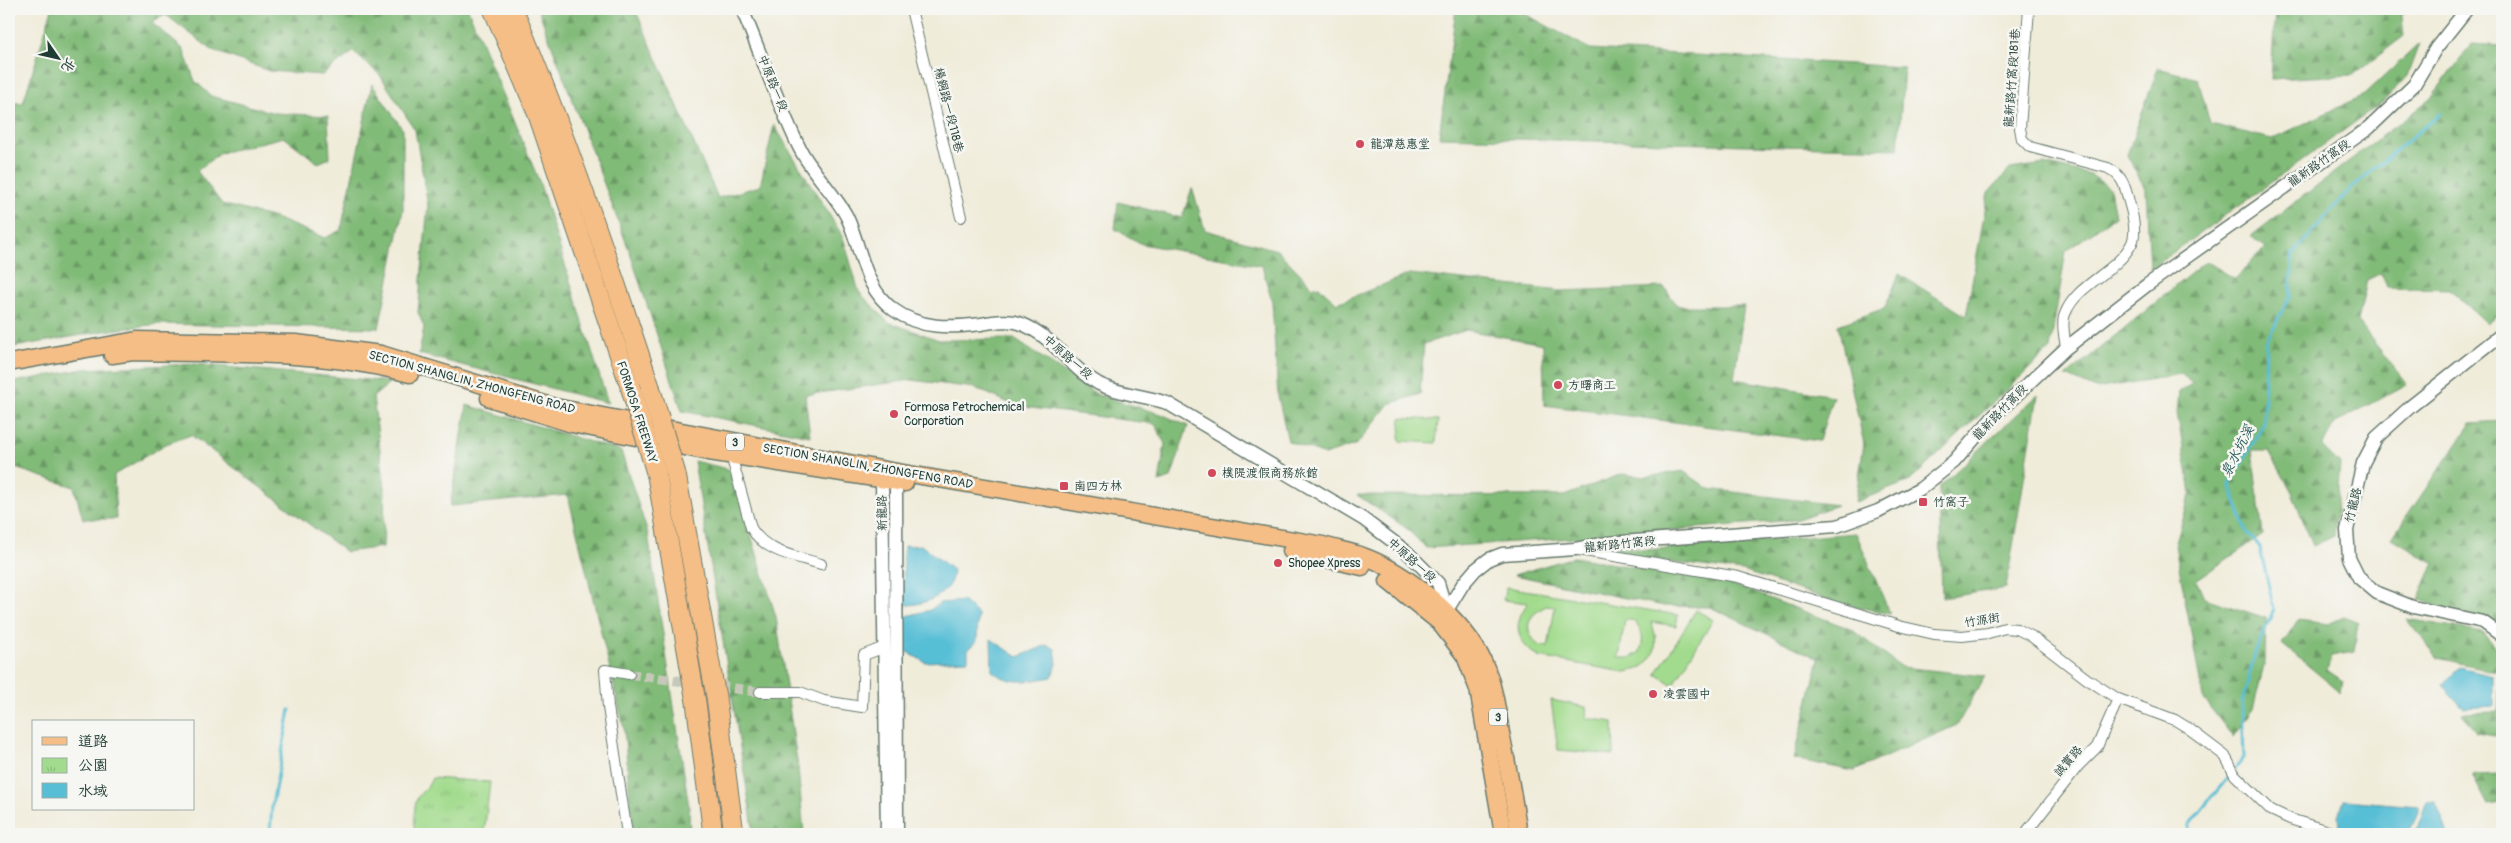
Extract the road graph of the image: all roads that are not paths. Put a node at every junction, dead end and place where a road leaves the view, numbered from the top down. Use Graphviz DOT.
graph roads {
  1 [pos="493,9"];
  2 [pos="513,9"];
  3 [pos="742,9"];
  4 [pos="911,9"];
  5 [pos="2029,9"];
  6 [pos="2467,9"];
  7 [pos="961,217"];
  8 [pos="2502,334"];
  9 [pos="2066,348"];
  10 [pos="9,363"];
  11 [pos="9,374"];
  12 [pos="731,455"];
  13 [pos="888,478"];
  14 [pos="1575,549"];
  15 [pos="821,564"];
  16 [pos="1443,617"];
  17 [pos="2502,636"];
  18 [pos="885,647"];
  19 [pos="629,674"];
  20 [pos="760,692"];
  21 [pos="2118,699"];
  22 [pos="627,834"];
  23 [pos="713,834"];
  24 [pos="734,834"];
  25 [pos="887,834"];
  26 [pos="896,834"];
  27 [pos="1503,834"];
  28 [pos="1520,834"];
  29 [pos="2025,834"];
  30 [pos="2336,834"];
  1 -- 23 [label="highway, FORMOSA FREEWAY, bridge"];
  2 -- 24 [label="highway, FORMOSA FREEWAY, bridge"];
  3 -- 16 [label="street, 中原路一段"];
  4 -- 7 [label="street, 楊銅路一段118巷"];
  5 -- 9 [label="street, 龍新路竹窩段181巷"];
  6 -- 9 [label="street, 龍新路竹窩段"];
  8 -- 17 [label="street, 竹龍路"];
  9 -- 14 [label="street, 龍新路竹窩段"];
  10 -- 13 [label="main road, SECTION SHANGLIN, ZHONGFENG ROAD / 3"];
  11 -- 12 [label="main road, SECTION SHANGLIN, ZHONGFENG ROAD / 3"];
  12 -- 13 [label="main road, SECTION SHANGLIN, ZHONGFENG ROAD / 3"];
  12 -- 15 [label="street"];
  13 -- 16 [label="main road, SECTION SHANGLIN, ZHONGFENG ROAD / 3"];
  13 -- 18 [label="street, 新龍路"];
  13 -- 26 [label="street, 新龍路"];
  14 -- 16 [label="street, 龍新路竹窩段"];
  14 -- 21 [label="street, 竹源街"];
  16 -- 27 [label="main road, 3"];
  16 -- 28 [label="main road, 3"];
  18 -- 20 [label="street"];
  18 -- 25 [label="street, 新龍路"];
  19 -- 22 [label="street"];
  21 -- 29 [label="street, 誠實路"];
  21 -- 30 [label="street, 竹源街"];
}
